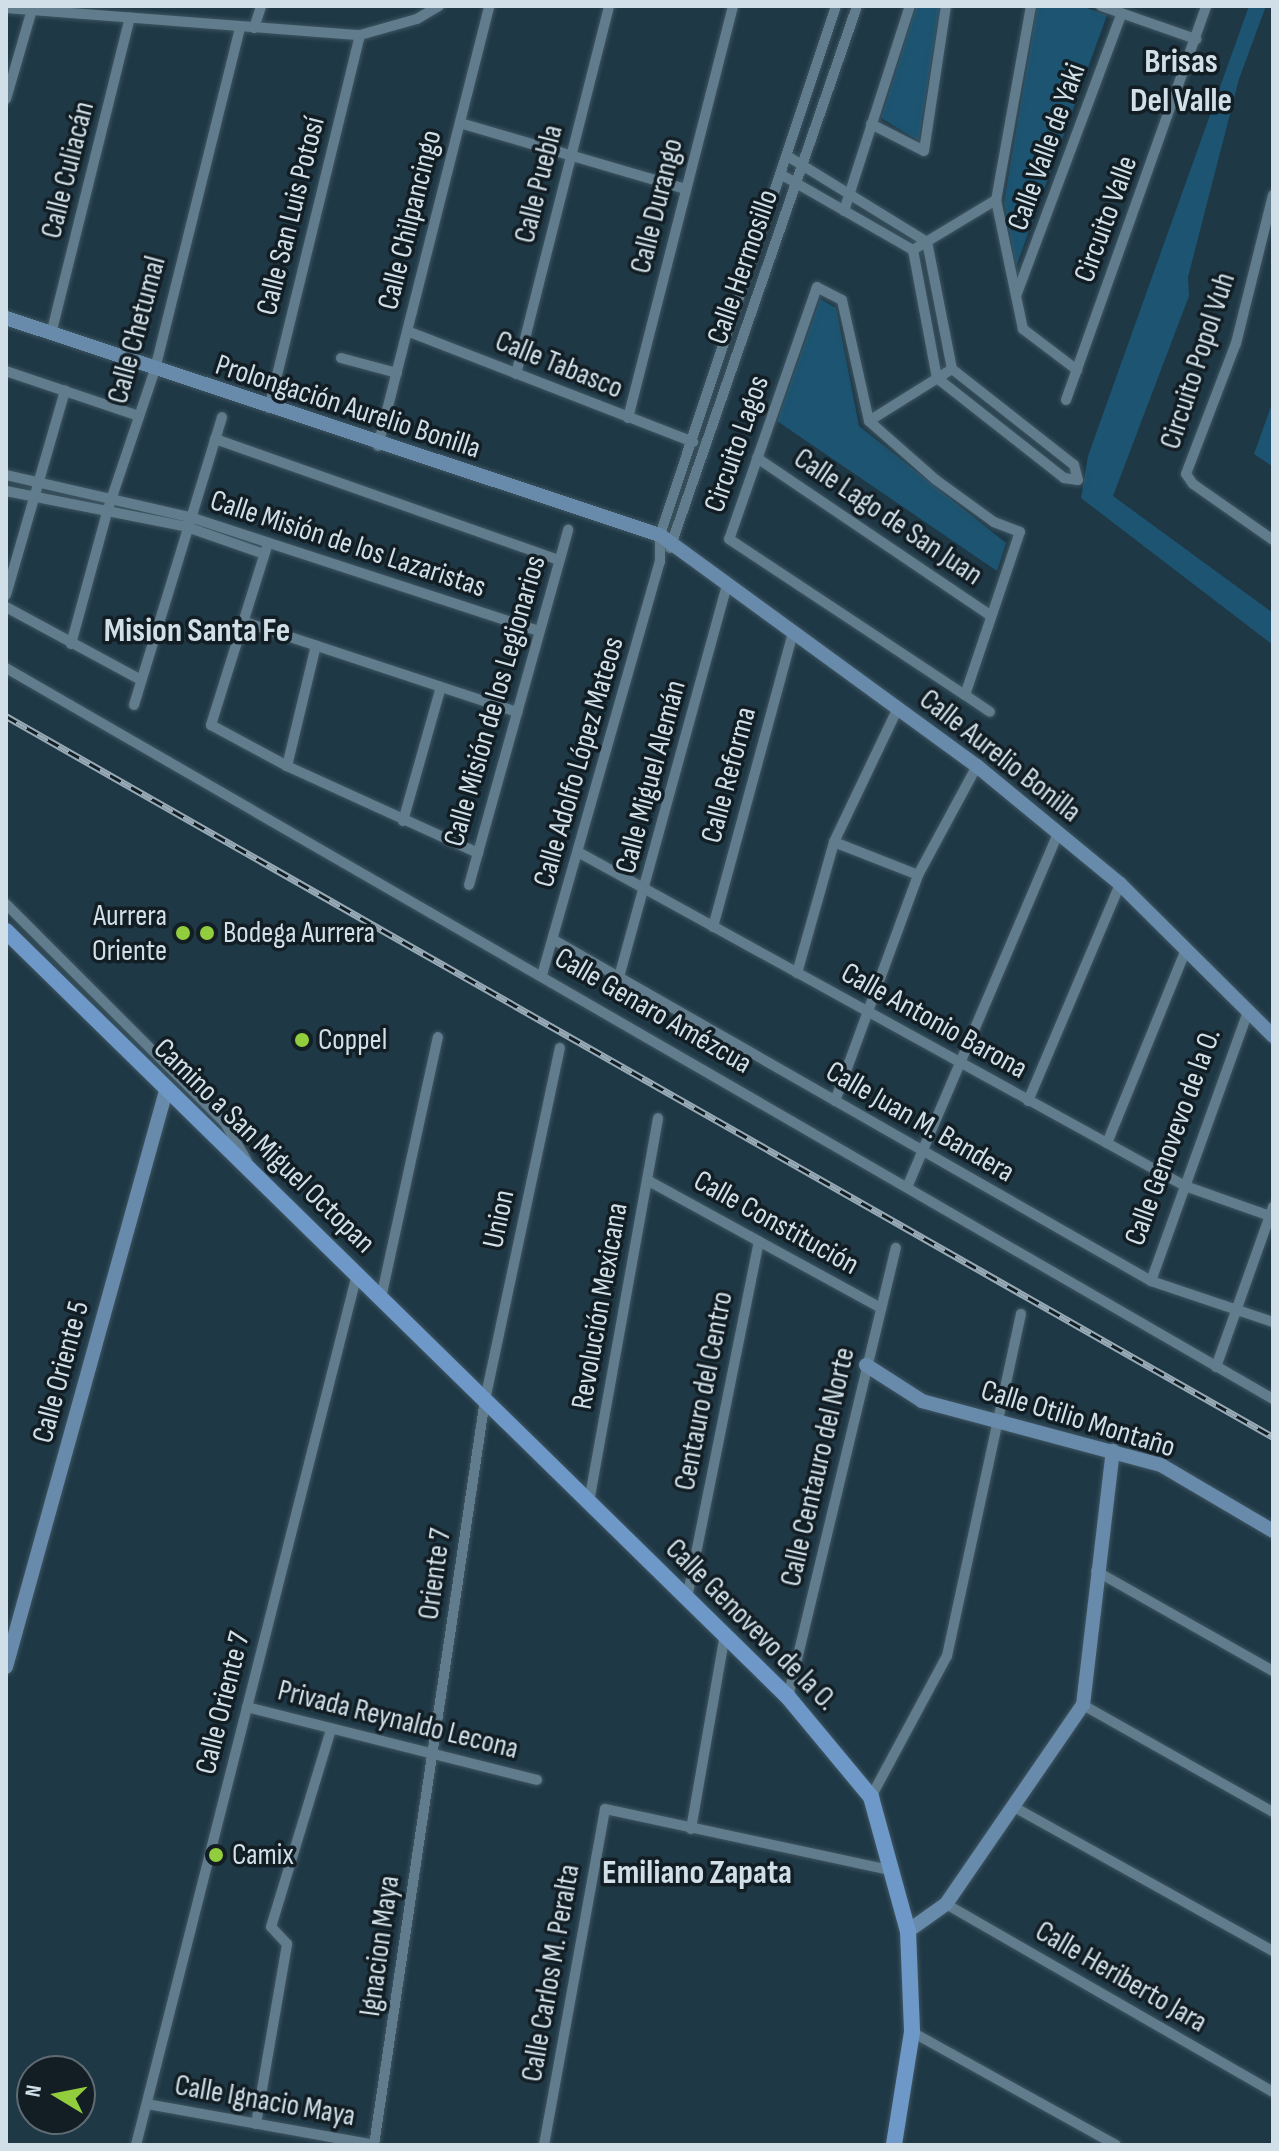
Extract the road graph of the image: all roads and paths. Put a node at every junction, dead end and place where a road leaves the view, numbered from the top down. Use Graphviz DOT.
graph roads {
  1 [pos="261,6"];
  2 [pos="439,6"];
  3 [pos="489,6"];
  4 [pos="609,6"];
  5 [pos="733,6"];
  6 [pos="836,6"];
  7 [pos="857,6"];
  8 [pos="910,6"];
  9 [pos="946,6"];
  10 [pos="1031,6"];
  11 [pos="1101,6"];
  12 [pos="1206,7"];
  13 [pos="6,8"];
  14 [pos="32,8"];
  15 [pos="1122,13"];
  16 [pos="130,18"];
  17 [pos="240,27"];
  18 [pos="254,28"];
  19 [pos="360,35"];
  20 [pos="1196,39"];
  21 [pos="6,99"];
  22 [pos="460,123"];
  23 [pos="871,124"];
  24 [pos="570,156"];
  25 [pos="787,156"];
  26 [pos="804,166"];
  27 [pos="782,175"];
  28 [pos="797,186"];
  29 [pos="686,189"];
  30 [pos="848,196"];
  31 [pos="996,200"];
  32 [pos="1272,201"];
  33 [pos="844,211"];
  34 [pos="927,242"];
  35 [pos="913,250"];
  36 [pos="1016,297"];
  37 [pos="6,318"];
  38 [pos="407,331"];
  39 [pos="51,334"];
  40 [pos="341,358"];
  41 [pos="155,369"];
  42 [pos="952,369"];
  43 [pos="1077,370"];
  44 [pos="6,371"];
  45 [pos="397,373"];
  46 [pos="516,374"];
  47 [pos="937,378"];
  48 [pos="65,390"];
  49 [pos="1066,400"];
  50 [pos="269,408"];
  51 [pos="139,416"];
  52 [pos="222,417"];
  53 [pos="628,418"];
  54 [pos="869,421"];
  55 [pos="215,439"];
  56 [pos="693,442"];
  57 [pos="378,446"];
  58 [pos="757,458"];
  59 [pos="6,475"];
  60 [pos="38,479"];
  61 [pos="6,491"];
  62 [pos="33,495"];
  63 [pos="110,503"];
  64 [pos="188,522"];
  65 [pos="568,530"];
  66 [pos="660,535"];
  67 [pos="1273,540"];
  68 [pos="674,544"];
  69 [pos="266,548"];
  70 [pos="559,560"];
  71 [pos="660,562"];
  72 [pos="726,588"];
  73 [pos="6,595"];
  74 [pos="6,607"];
  75 [pos="991,616"];
  76 [pos="245,622"];
  77 [pos="538,631"];
  78 [pos="792,636"];
  79 [pos="71,644"];
  80 [pos="316,645"];
  81 [pos="6,668"];
  82 [pos="141,680"];
  83 [pos="441,687"];
  84 [pos="965,695"];
  85 [pos="134,705"];
  86 [pos="897,710"];
  87 [pos="517,712"];
  88 [pos="990,712"];
  89 [pos="287,766"];
  90 [pos="977,766"];
  91 [pos="403,821"];
  92 [pos="1058,833"];
  93 [pos="834,842"];
  94 [pos="578,852"];
  95 [pos="478,853"];
  96 [pos="918,875"];
  97 [pos="1120,884"];
  98 [pos="469,885"];
  99 [pos="647,890"];
  100 [pos="6,904"];
  101 [pos="713,927"];
  102 [pos="6,931"];
  103 [pos="554,940"];
  104 [pos="1186,949"];
  105 [pos="797,973"];
  106 [pos="542,975"];
  107 [pos="619,977"];
  108 [pos="865,1011"];
  109 [pos="1248,1011"];
  110 [pos="1273,1036"];
  111 [pos="438,1037"];
  112 [pos="560,1048"];
  113 [pos="956,1062"];
  114 [pos="166,1091"];
  115 [pos="835,1101"];
  116 [pos="1028,1101"];
  117 [pos="658,1118"];
  118 [pos="1107,1143"];
  119 [pos="922,1150"];
  120 [pos="254,1173"];
  121 [pos="647,1180"];
  122 [pos="908,1185"];
  123 [pos="1185,1186"];
  124 [pos="1272,1214"];
  125 [pos="759,1241"];
  126 [pos="896,1248"];
  127 [pos="357,1274"];
  128 [pos="1151,1281"];
  129 [pos="381,1298"];
  130 [pos="881,1308"];
  131 [pos="1240,1311"];
  132 [pos="1021,1314"];
  133 [pos="1273,1322"];
  134 [pos="866,1365"];
  135 [pos="1216,1367"];
  136 [pos="1273,1399"];
  137 [pos="485,1400"];
  138 [pos="996,1419"];
  139 [pos="1113,1451"];
  140 [pos="589,1502"];
  141 [pos="1273,1531"];
  142 [pos="1096,1571"];
  143 [pos="687,1598"];
  144 [pos="725,1635"];
  145 [pos="6,1667"];
  146 [pos="1273,1671"];
  147 [pos="788,1697"];
  148 [pos="1083,1705"];
  149 [pos="247,1707"];
  150 [pos="331,1730"];
  151 [pos="432,1754"];
  152 [pos="537,1780"];
  153 [pos="871,1797"];
  154 [pos="1014,1807"];
  155 [pos="1273,1812"];
  156 [pos="691,1829"];
  157 [pos="895,1871"];
  158 [pos="946,1904"];
  159 [pos="908,1931"];
  160 [pos="1273,1951"];
  161 [pos="912,2032"];
  162 [pos="1273,2092"];
  163 [pos="147,2104"];
  164 [pos="256,2124"];
  165 [pos="136,2145"];
  166 [pos="374,2145"];
  167 [pos="544,2145"];
  168 [pos="894,2145"];
  169 [pos="1116,2145"];
  1 -- 18 [label="street"];
  2 -- 19 [label="street"];
  3 -- 22 [label="street, Calle Chilpancingo"];
  4 -- 24 [label="street, Calle Puebla"];
  5 -- 29 [label="street, Calle Durango"];
  6 -- 25 [label="street, Calle Hermosillo"];
  7 -- 26 [label="street, Calle Hermosillo"];
  8 -- 23 [label="street"];
  9 -- 23 [label="street"];
  10 -- 31 [label="street"];
  11 -- 15 [label="street"];
  12 -- 20 [label="street, Circuito Valle"];
  13 -- 14 [label="street"];
  14 -- 16 [label="street"];
  14 -- 21 [label="street"];
  15 -- 20 [label="street"];
  15 -- 36 [label="street, Calle Valle de Yaki"];
  16 -- 17 [label="street"];
  16 -- 39 [label="street, Calle Culiacán"];
  17 -- 18 [label="street"];
  17 -- 41 [label="street, Calle Chetumal"];
  18 -- 19 [label="street"];
  19 -- 50 [label="street, Calle San Luis Potosí"];
  20 -- 43 [label="street, Circuito Valle"];
  22 -- 24 [label="street"];
  22 -- 38 [label="street, Calle Chilpancingo"];
  23 -- 30 [label="street"];
  24 -- 29 [label="street"];
  24 -- 46 [label="street, Calle Puebla"];
  25 -- 26 [label="street"];
  25 -- 27 [label="street, Calle Hermosillo"];
  26 -- 28 [label="street, Calle Hermosillo"];
  26 -- 30 [label="street"];
  27 -- 28 [label="street"];
  27 -- 56 [label="street, Calle Hermosillo"];
  28 -- 33 [label="street"];
  28 -- 68 [label="street, Calle Hermosillo"];
  29 -- 53 [label="street, Calle Durango"];
  30 -- 33 [label="street"];
  30 -- 34 [label="street"];
  31 -- 34 [label="street"];
  31 -- 36 [label="street"];
  32 -- 67 [label="street, Circuito Popol Vuh"];
  33 -- 35 [label="street"];
  34 -- 35 [label="street"];
  34 -- 42 [label="street"];
  35 -- 47 [label="street"];
  36 -- 43 [label="street"];
  37 -- 39 [label="street, Prolongación Aurelio Bonilla"];
  38 -- 45 [label="street, Calle Chilpancingo"];
  38 -- 46 [label="street, Calle Tabasco"];
  39 -- 41 [label="street, Prolongación Aurelio Bonilla"];
  40 -- 45 [label="street"];
  41 -- 50 [label="street, Prolongación Aurelio Bonilla"];
  41 -- 51 [label="street, Calle Chetumal"];
  42 -- 47 [label="street"];
  42 -- 47 [label="street"];
  43 -- 49 [label="street, Circuito Valle"];
  44 -- 48 [label="street"];
  45 -- 57 [label="street, Calle Chilpancingo"];
  46 -- 53 [label="street, Calle Tabasco"];
  47 -- 54 [label="street"];
  48 -- 51 [label="street"];
  48 -- 60 [label="street"];
  50 -- 57 [label="street, Prolongación Aurelio Bonilla"];
  51 -- 63 [label="street, Calle Chetumal"];
  52 -- 55 [label="street"];
  53 -- 56 [label="street, Calle Tabasco"];
  54 -- 58 [label="street, Circuito Lagos"];
  54 -- 75 [label="street"];
  55 -- 64 [label="street"];
  55 -- 70 [label="street"];
  56 -- 66 [label="street, Calle Hermosillo"];
  57 -- 66 [label="street, Prolongación Aurelio Bonilla"];
  58 -- 75 [label="street, Calle Lago de San Juan"];
  58 -- 84 [label="street, Circuito Lagos"];
  59 -- 60 [label="street"];
  60 -- 62 [label="street"];
  60 -- 63 [label="street"];
  61 -- 62 [label="street"];
  62 -- 63 [label="street"];
  62 -- 73 [label="street"];
  63 -- 64 [label="street, Calle Misión de los Lazaristas"];
  63 -- 79 [label="street, Calle Chetumal"];
  64 -- 69 [label="street, Calle Misión de los Lazaristas"];
  64 -- 82 [label="street"];
  65 -- 70 [label="street, Calle Misión de los Legionarios"];
  66 -- 68 [label="street, Prolongación Aurelio Bonilla"];
  66 -- 71 [label="street, Calle Adolfo López Mateos"];
  68 -- 71 [label="street, Calle Adolfo López Mateos"];
  68 -- 72 [label="street, Calle Aurelio Bonilla"];
  69 -- 76 [label="street"];
  69 -- 77 [label="street, Calle Misión de los Lazaristas"];
  70 -- 77 [label="street, Calle Misión de los Legionarios"];
  71 -- 94 [label="street, Calle Adolfo López Mateos"];
  72 -- 78 [label="street, Calle Aurelio Bonilla"];
  72 -- 99 [label="street, Calle Miguel Alemán"];
  74 -- 79 [label="street"];
  75 -- 84 [label="street"];
  76 -- 80 [label="street"];
  76 -- 89 [label="street"];
  77 -- 87 [label="street, Calle Misión de los Legionarios"];
  78 -- 86 [label="street, Calle Aurelio Bonilla"];
  78 -- 101 [label="street, Calle Reforma"];
  79 -- 82 [label="street"];
  80 -- 83 [label="street"];
  80 -- 89 [label="street"];
  81 -- 106 [label="street, Calle Genaro Amézcua"];
  82 -- 85 [label="street"];
  83 -- 87 [label="street"];
  83 -- 91 [label="street"];
  84 -- 88 [label="street, Circuito Lagos"];
  86 -- 90 [label="street, Calle Aurelio Bonilla"];
  86 -- 93 [label="street"];
  87 -- 95 [label="street, Calle Misión de los Legionarios"];
  89 -- 91 [label="street"];
  90 -- 92 [label="street, Calle Aurelio Bonilla"];
  90 -- 96 [label="street"];
  91 -- 95 [label="street"];
  92 -- 97 [label="street, Calle Aurelio Bonilla"];
  92 -- 113 [label="street"];
  93 -- 96 [label="street"];
  93 -- 105 [label="street"];
  94 -- 99 [label="street, Calle Antonio Barona"];
  94 -- 103 [label="street, Calle Adolfo López Mateos"];
  95 -- 98 [label="street, Calle Misión de los Legionarios"];
  96 -- 108 [label="street"];
  97 -- 104 [label="street, Calle Aurelio Bonilla"];
  97 -- 116 [label="street"];
  99 -- 101 [label="street, Calle Antonio Barona"];
  99 -- 107 [label="street, Calle Miguel Alemán"];
  100 -- 120 [label="street"];
  101 -- 105 [label="street, Calle Antonio Barona"];
  102 -- 114 [label="main road, Camino a San Miguel Octopan"];
  103 -- 106 [label="street, Calle Adolfo López Mateos"];
  103 -- 107 [label="street, Calle Juan M. Bandera"];
  104 -- 109 [label="street, Calle Aurelio Bonilla"];
  104 -- 118 [label="street"];
  105 -- 108 [label="street, Calle Antonio Barona"];
  106 -- 122 [label="street, Calle Genaro Amézcua"];
  107 -- 115 [label="street, Calle Juan M. Bandera"];
  108 -- 113 [label="street, Calle Antonio Barona"];
  108 -- 115 [label="street"];
  109 -- 110 [label="street, Calle Aurelio Bonilla"];
  109 -- 123 [label="street, Calle Genovevo de la O."];
  111 -- 129 [label="street"];
  112 -- 137 [label="street, Union"];
  113 -- 116 [label="street, Calle Antonio Barona"];
  113 -- 119 [label="street"];
  114 -- 120 [label="main road, Camino a San Miguel Octopan"];
  114 -- 145 [label="street, Calle Oriente 5"];
  115 -- 119 [label="street, Calle Juan M. Bandera"];
  116 -- 118 [label="street, Calle Antonio Barona"];
  117 -- 121 [label="street, Revolución Mexicana"];
  118 -- 123 [label="street, Calle Antonio Barona"];
  119 -- 122 [label="street"];
  119 -- 128 [label="street, Calle Juan M. Bandera"];
  120 -- 127 [label="main road, Camino a San Miguel Octopan"];
  121 -- 125 [label="street, Calle Constitución"];
  121 -- 140 [label="street, Revolución Mexicana"];
  122 -- 135 [label="street, Calle Genaro Amézcua"];
  123 -- 124 [label="street, Calle Antonio Barona"];
  123 -- 128 [label="street, Calle Genovevo de la O."];
  124 -- 131 [label="street"];
  125 -- 130 [label="street, Calle Constitución"];
  125 -- 143 [label="street, Centauro del Centro"];
  126 -- 130 [label="street, Calle Centauro del Norte"];
  127 -- 129 [label="main road, Camino a San Miguel Octopan"];
  127 -- 149 [label="street, Calle Oriente 7"];
  128 -- 131 [label="street, Calle Juan M. Bandera"];
  129 -- 137 [label="main road, Camino a San Miguel Octopan"];
  130 -- 134 [label="street, Calle Centauro del Norte"];
  131 -- 133 [label="street, Calle Juan M. Bandera"];
  131 -- 135 [label="street"];
  132 -- 138 [label="street"];
  134 -- 138 [label="street, Calle Otilio Montaño"];
  134 -- 147 [label="street, Calle Centauro del Norte"];
  135 -- 136 [label="street, Calle Genaro Amézcua"];
  137 -- 140 [label="main road, Calle Genovevo de la O."];
  137 -- 151 [label="street, Oriente 7"];
  138 -- 139 [label="street, Calle Otilio Montaño"];
  138 -- 153 [label="street"];
  139 -- 141 [label="street, Calle Otilio Montaño"];
  139 -- 142 [label="street"];
  140 -- 143 [label="main road, Calle Genovevo de la O."];
  142 -- 146 [label="street"];
  142 -- 148 [label="street"];
  143 -- 144 [label="main road, Calle Genovevo de la O."];
  144 -- 147 [label="main road, Calle Genovevo de la O."];
  144 -- 156 [label="street"];
  147 -- 153 [label="main road, Calle Genovevo de la O."];
  148 -- 154 [label="street"];
  148 -- 155 [label="street"];
  149 -- 150 [label="street, Privada Reynaldo Lecona"];
  149 -- 163 [label="street, Calle Oriente 7"];
  150 -- 151 [label="street, Privada Reynaldo Lecona"];
  150 -- 164 [label="street"];
  151 -- 152 [label="street, Privada Reynaldo Lecona"];
  151 -- 166 [label="street, Ignacion Maya"];
  153 -- 157 [label="main road, Calle Genovevo de la O."];
  154 -- 158 [label="street"];
  154 -- 160 [label="street"];
  156 -- 157 [label="street"];
  156 -- 167 [label="street, Calle Carlos M. Peralta"];
  157 -- 159 [label="main road, Calle Genovevo de la O."];
  158 -- 159 [label="street"];
  158 -- 162 [label="street, Calle Heriberto Jara"];
  159 -- 161 [label="main road, Calle Genovevo de la O."];
  161 -- 168 [label="main road, Calle Genovevo de la O."];
  161 -- 169 [label="street"];
  163 -- 164 [label="street, Calle Ignacio Maya"];
  163 -- 165 [label="street, Calle Oriente 7"];
  164 -- 166 [label="street, Calle Ignacio Maya"];
}
